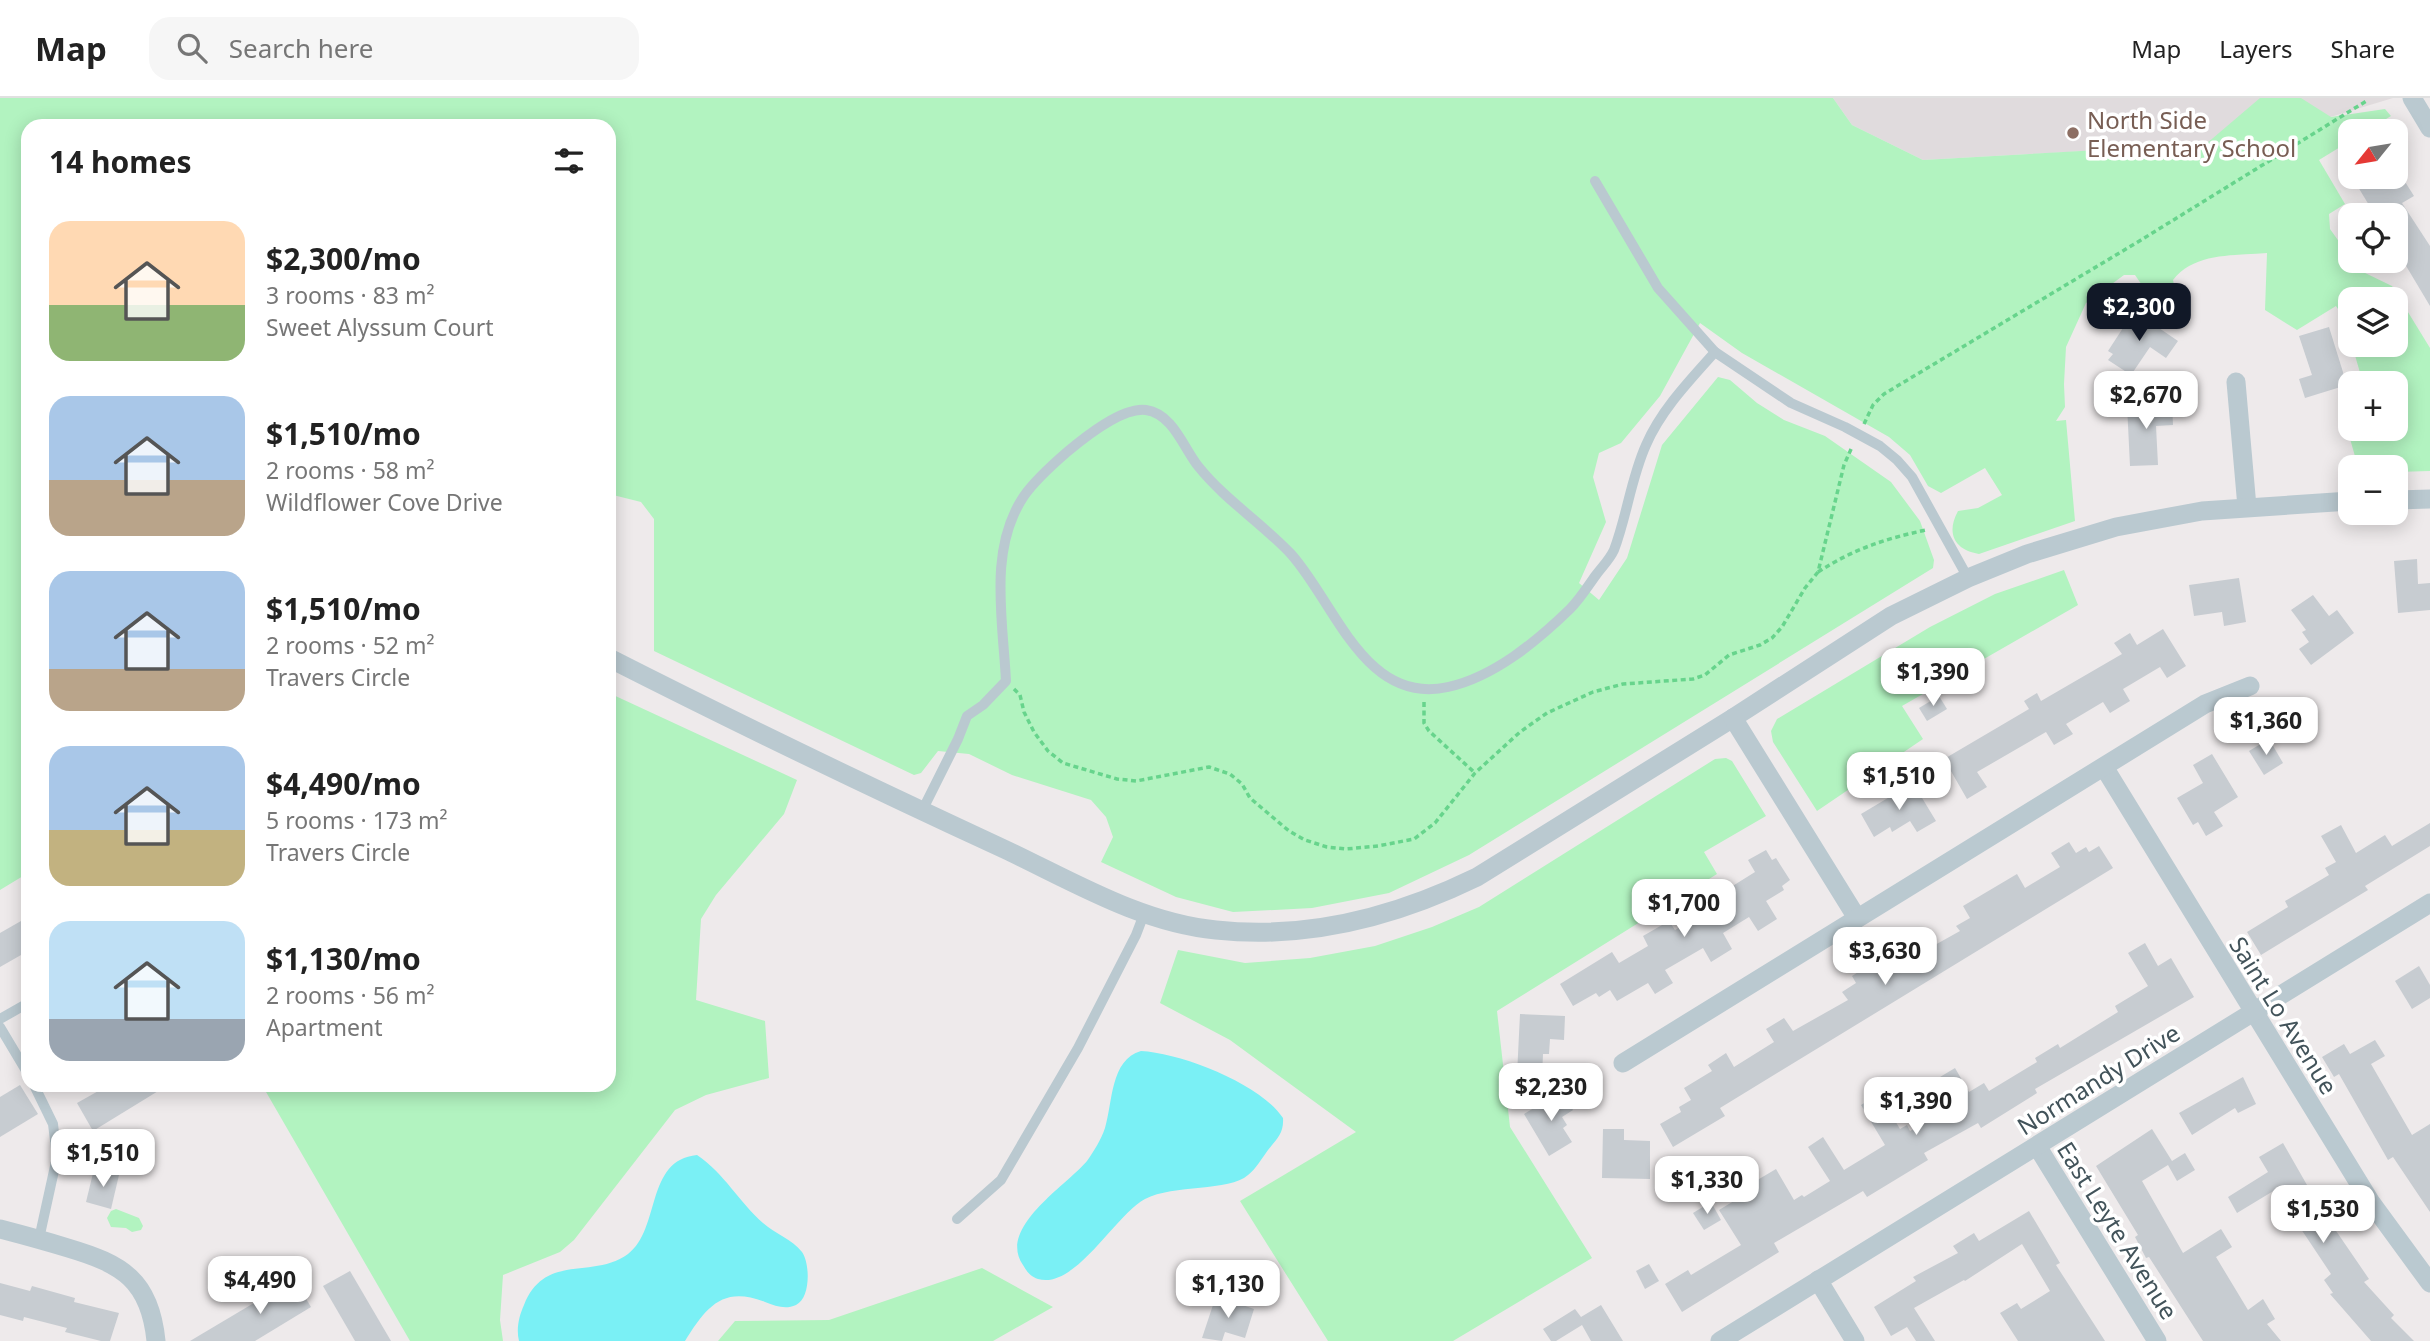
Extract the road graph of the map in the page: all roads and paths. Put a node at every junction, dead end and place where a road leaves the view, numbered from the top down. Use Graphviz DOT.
graph roads {
  1 [pos="2412,98"];
  2 [pos="2368,100"];
  3 [pos="2430,128"];
  4 [pos="1595,181"];
  5 [pos="1715,352"];
  6 [pos="2236,382"];
  7 [pos="1859,435"];
  8 [pos="2430,499"];
  9 [pos="2408,500"];
  10 [pos="2338,502"];
  11 [pos="2247,507"];
  12 [pos="1941,528"];
  13 [pos="1818,572"];
  14 [pos="1968,578"];
  15 [pos="616,660"];
  16 [pos="1006,681"];
  17 [pos="2250,686"];
  18 [pos="1424,691"];
  19 [pos="1733,718"];
  20 [pos="2104,767"];
  21 [pos="1475,773"];
  22 [pos="922,811"];
  23 [pos="2430,903"];
  24 [pos="1144,914"];
  25 [pos="1857,918"];
  26 [pos="21,1007"];
  27 [pos="2254,1012"];
  28 [pos="0,1019"];
  29 [pos="0,1027"];
  30 [pos="21,1062"];
  31 [pos="1623,1063"];
  32 [pos="37,1092"];
  33 [pos="2037,1146"];
  34 [pos="957,1219"];
  35 [pos="0,1229"];
  36 [pos="40,1239"];
  37 [pos="1818,1280"];
  38 [pos="2430,1283"];
  39 [pos="156,1341"];
  40 [pos="1720,1341"];
  41 [pos="1855,1341"];
  42 [pos="2157,1341"];
  1 -- 3 [label="street"];
  2 -- 7 [label="path"];
  4 -- 5 [label="lane"];
  5 -- 7 [label="lane"];
  5 -- 18 [label="lane"];
  6 -- 11 [label="street"];
  7 -- 12 [label="lane"];
  7 -- 13 [label="path"];
  8 -- 9 [label="street"];
  10 -- 11 [label="street"];
  11 -- 14 [label="street"];
  12 -- 13 [label="path"];
  12 -- 14 [label="lane"];
  13 -- 21 [label="path"];
  14 -- 19 [label="street"];
  15 -- 22 [label="street"];
  16 -- 18 [label="lane"];
  16 -- 21 [label="path"];
  16 -- 22 [label="lane"];
  17 -- 20 [label="street"];
  18 -- 21 [label="path"];
  19 -- 24 [label="street"];
  19 -- 25 [label="street"];
  20 -- 25 [label="street"];
  20 -- 27 [label="street, Saint Lo Avenue"];
  22 -- 24 [label="street"];
  23 -- 27 [label="street, Normandy Drive"];
  24 -- 34 [label="lane"];
  25 -- 31 [label="street"];
  26 -- 28 [label="lane"];
  27 -- 33 [label="street, Normandy Drive"];
  27 -- 38 [label="street, Saint Lo Avenue"];
  29 -- 30 [label="lane"];
  32 -- 36 [label="lane"];
  33 -- 37 [label="street, Normandy Drive"];
  33 -- 42 [label="street, East Leyte Avenue"];
  35 -- 36 [label="street"];
  36 -- 39 [label="street"];
  37 -- 40 [label="street, Normandy Drive"];
  37 -- 41 [label="street"];
}
